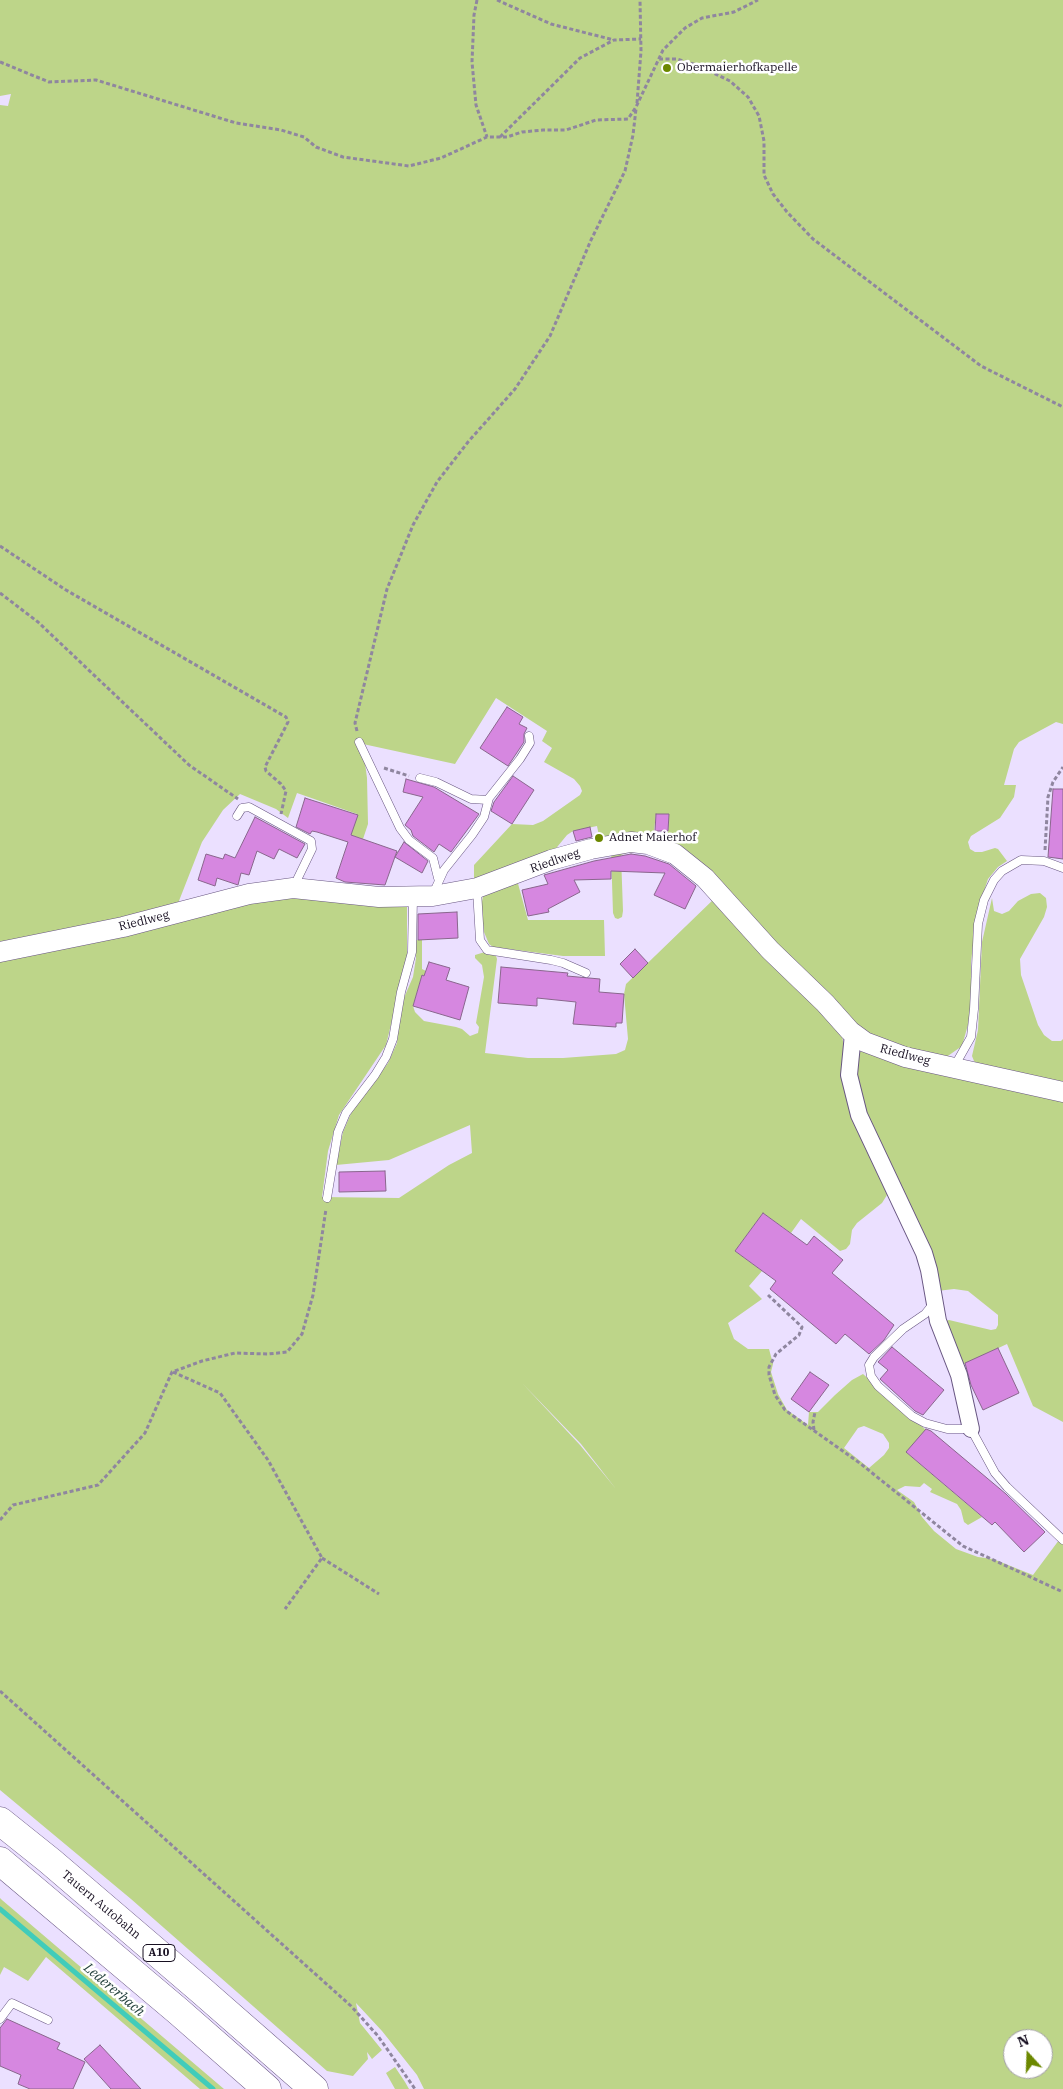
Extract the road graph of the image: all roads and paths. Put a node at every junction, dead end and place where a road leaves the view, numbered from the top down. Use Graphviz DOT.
graph roads {
  1 [pos="477,0"];
  2 [pos="497,0"];
  3 [pos="640,0"];
  4 [pos="758,0"];
  5 [pos="641,39"];
  6 [pos="614,40"];
  7 [pos="659,58"];
  8 [pos="0,62"];
  9 [pos="636,107"];
  10 [pos="487,137"];
  11 [pos="500,137"];
  12 [pos="1063,407"];
  13 [pos="0,546"];
  14 [pos="0,593"];
  15 [pos="529,736"];
  16 [pos="359,742"];
  17 [pos="365,757"];
  18 [pos="1063,767"];
  19 [pos="420,778"];
  20 [pos="488,800"];
  21 [pos="249,807"];
  22 [pos="237,816"];
  23 [pos="278,823"];
  24 [pos="1044,861"];
  25 [pos="1063,868"];
  26 [pos="436,887"];
  27 [pos="293,888"];
  28 [pos="477,888"];
  29 [pos="413,897"];
  30 [pos="0,952"];
  31 [pos="586,973"];
  32 [pos="853,1034"];
  33 [pos="954,1067"];
  34 [pos="1063,1092"];
  35 [pos="327,1198"];
  36 [pos="768,1295"];
  37 [pos="934,1303"];
  38 [pos="172,1372"];
  39 [pos="815,1412"];
  40 [pos="971,1429"];
  41 [pos="814,1431"];
  42 [pos="0,1520"];
  43 [pos="1063,1540"];
  44 [pos="322,1558"];
  45 [pos="1063,1592"];
  46 [pos="379,1594"];
  47 [pos="285,1609"];
  48 [pos="0,1691"];
  49 [pos="0,1822"];
  50 [pos="0,1861"];
  51 [pos="0,2019"];
  52 [pos="48,2020"];
  53 [pos="267,2089"];
  54 [pos="314,2089"];
  55 [pos="415,2089"];
  1 -- 10 [label="path"];
  2 -- 6 [label="path"];
  3 -- 5 [label="path"];
  4 -- 7 [label="path"];
  5 -- 6 [label="path"];
  5 -- 9 [label="path"];
  6 -- 11 [label="path"];
  7 -- 9 [label="path"];
  7 -- 12 [label="path"];
  8 -- 10 [label="path"];
  9 -- 11 [label="path"];
  9 -- 16 [label="path"];
  10 -- 11 [label="path"];
  13 -- 23 [label="path"];
  14 -- 21 [label="path"];
  15 -- 20 [label="lane"];
  16 -- 17 [label="lane"];
  17 -- 19 [label="path"];
  17 -- 26 [label="lane"];
  18 -- 24 [label="path"];
  19 -- 20 [label="lane"];
  20 -- 26 [label="lane"];
  21 -- 22 [label="lane"];
  21 -- 23 [label="lane"];
  23 -- 27 [label="lane"];
  24 -- 25 [label="lane"];
  24 -- 33 [label="lane"];
  26 -- 28 [label="street, Riedlweg"];
  26 -- 29 [label="street, Riedlweg"];
  27 -- 29 [label="street, Riedlweg"];
  27 -- 30 [label="street, Riedlweg"];
  28 -- 31 [label="lane"];
  28 -- 32 [label="street, Riedlweg"];
  29 -- 35 [label="lane"];
  32 -- 33 [label="street, Riedlweg"];
  32 -- 37 [label="street"];
  33 -- 34 [label="street, Riedlweg"];
  35 -- 38 [label="path"];
  36 -- 41 [label="path"];
  37 -- 40 [label="street"];
  37 -- 40 [label="lane"];
  38 -- 42 [label="path"];
  38 -- 44 [label="path"];
  39 -- 41 [label="path"];
  40 -- 43 [label="lane"];
  41 -- 45 [label="path"];
  44 -- 46 [label="path"];
  44 -- 47 [label="path"];
  48 -- 55 [label="path"];
  49 -- 54 [label="highway, Tauern Autobahn / A10"];
  50 -- 53 [label="highway, A10"];
  51 -- 52 [label="lane"];
}
